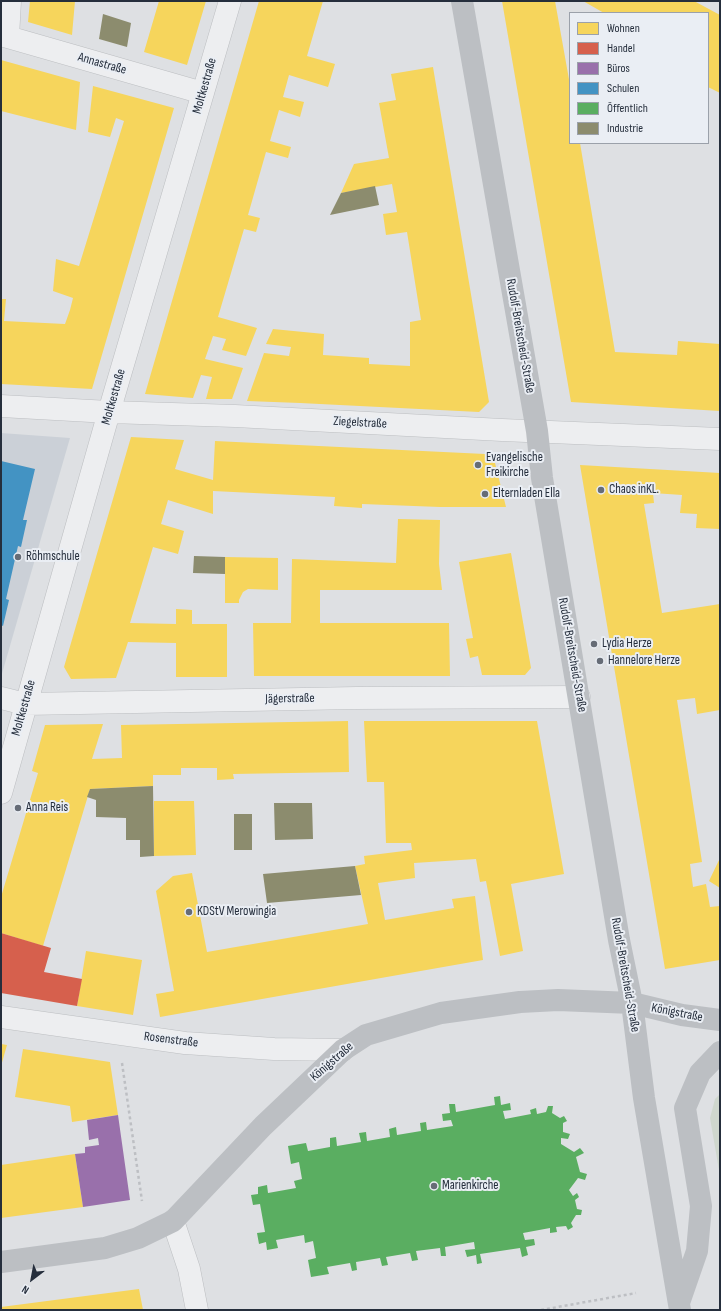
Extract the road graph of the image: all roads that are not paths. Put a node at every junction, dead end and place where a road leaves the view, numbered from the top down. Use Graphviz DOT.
graph roads {
  1 [pos="10,1"];
  2 [pos="230,1"];
  3 [pos="462,1"];
  4 [pos="4,36"];
  5 [pos="203,93"];
  6 [pos="1,406"];
  7 [pos="109,412"];
  8 [pos="537,431"];
  9 [pos="720,439"];
  10 [pos="579,697"];
  11 [pos="1,698"];
  12 [pos="25,704"];
  13 [pos="1,793"];
  14 [pos="632,1003"];
  15 [pos="1,1017"];
  16 [pos="720,1020"];
  17 [pos="343,1050"];
  18 [pos="720,1052"];
  19 [pos="173,1221"];
  20 [pos="1,1262"];
  21 [pos="679,1305"];
  22 [pos="196,1310"];
  1 -- 4 [label="street"];
  2 -- 5 [label="street, Moltkestraße"];
  3 -- 8 [label="main road, Rudolf-Breitscheid-Straße"];
  4 -- 5 [label="street, Annastraße"];
  5 -- 7 [label="street, Moltkestraße"];
  6 -- 7 [label="street, Ziegelstraße"];
  7 -- 8 [label="street, Ziegelstraße"];
  7 -- 12 [label="street, Moltkestraße"];
  8 -- 9 [label="street, Ziegelstraße"];
  8 -- 10 [label="main road, Rudolf-Breitscheid-Straße"];
  10 -- 12 [label="street, Jägerstraße"];
  10 -- 14 [label="main road, Rudolf-Breitscheid-Straße"];
  11 -- 12 [label="street, Jägerstraße"];
  12 -- 13 [label="street, Moltkestraße"];
  14 -- 16 [label="main road, Königstraße"];
  14 -- 17 [label="main road, Königstraße"];
  14 -- 21 [label="main road, Rudolf-Breitscheid-Straße"];
  15 -- 17 [label="street, Rosenstraße"];
  17 -- 19 [label="main road, Königstraße"];
  18 -- 21 [label="main road"];
  19 -- 20 [label="main road, Königstraße"];
  19 -- 22 [label="street"];
}
